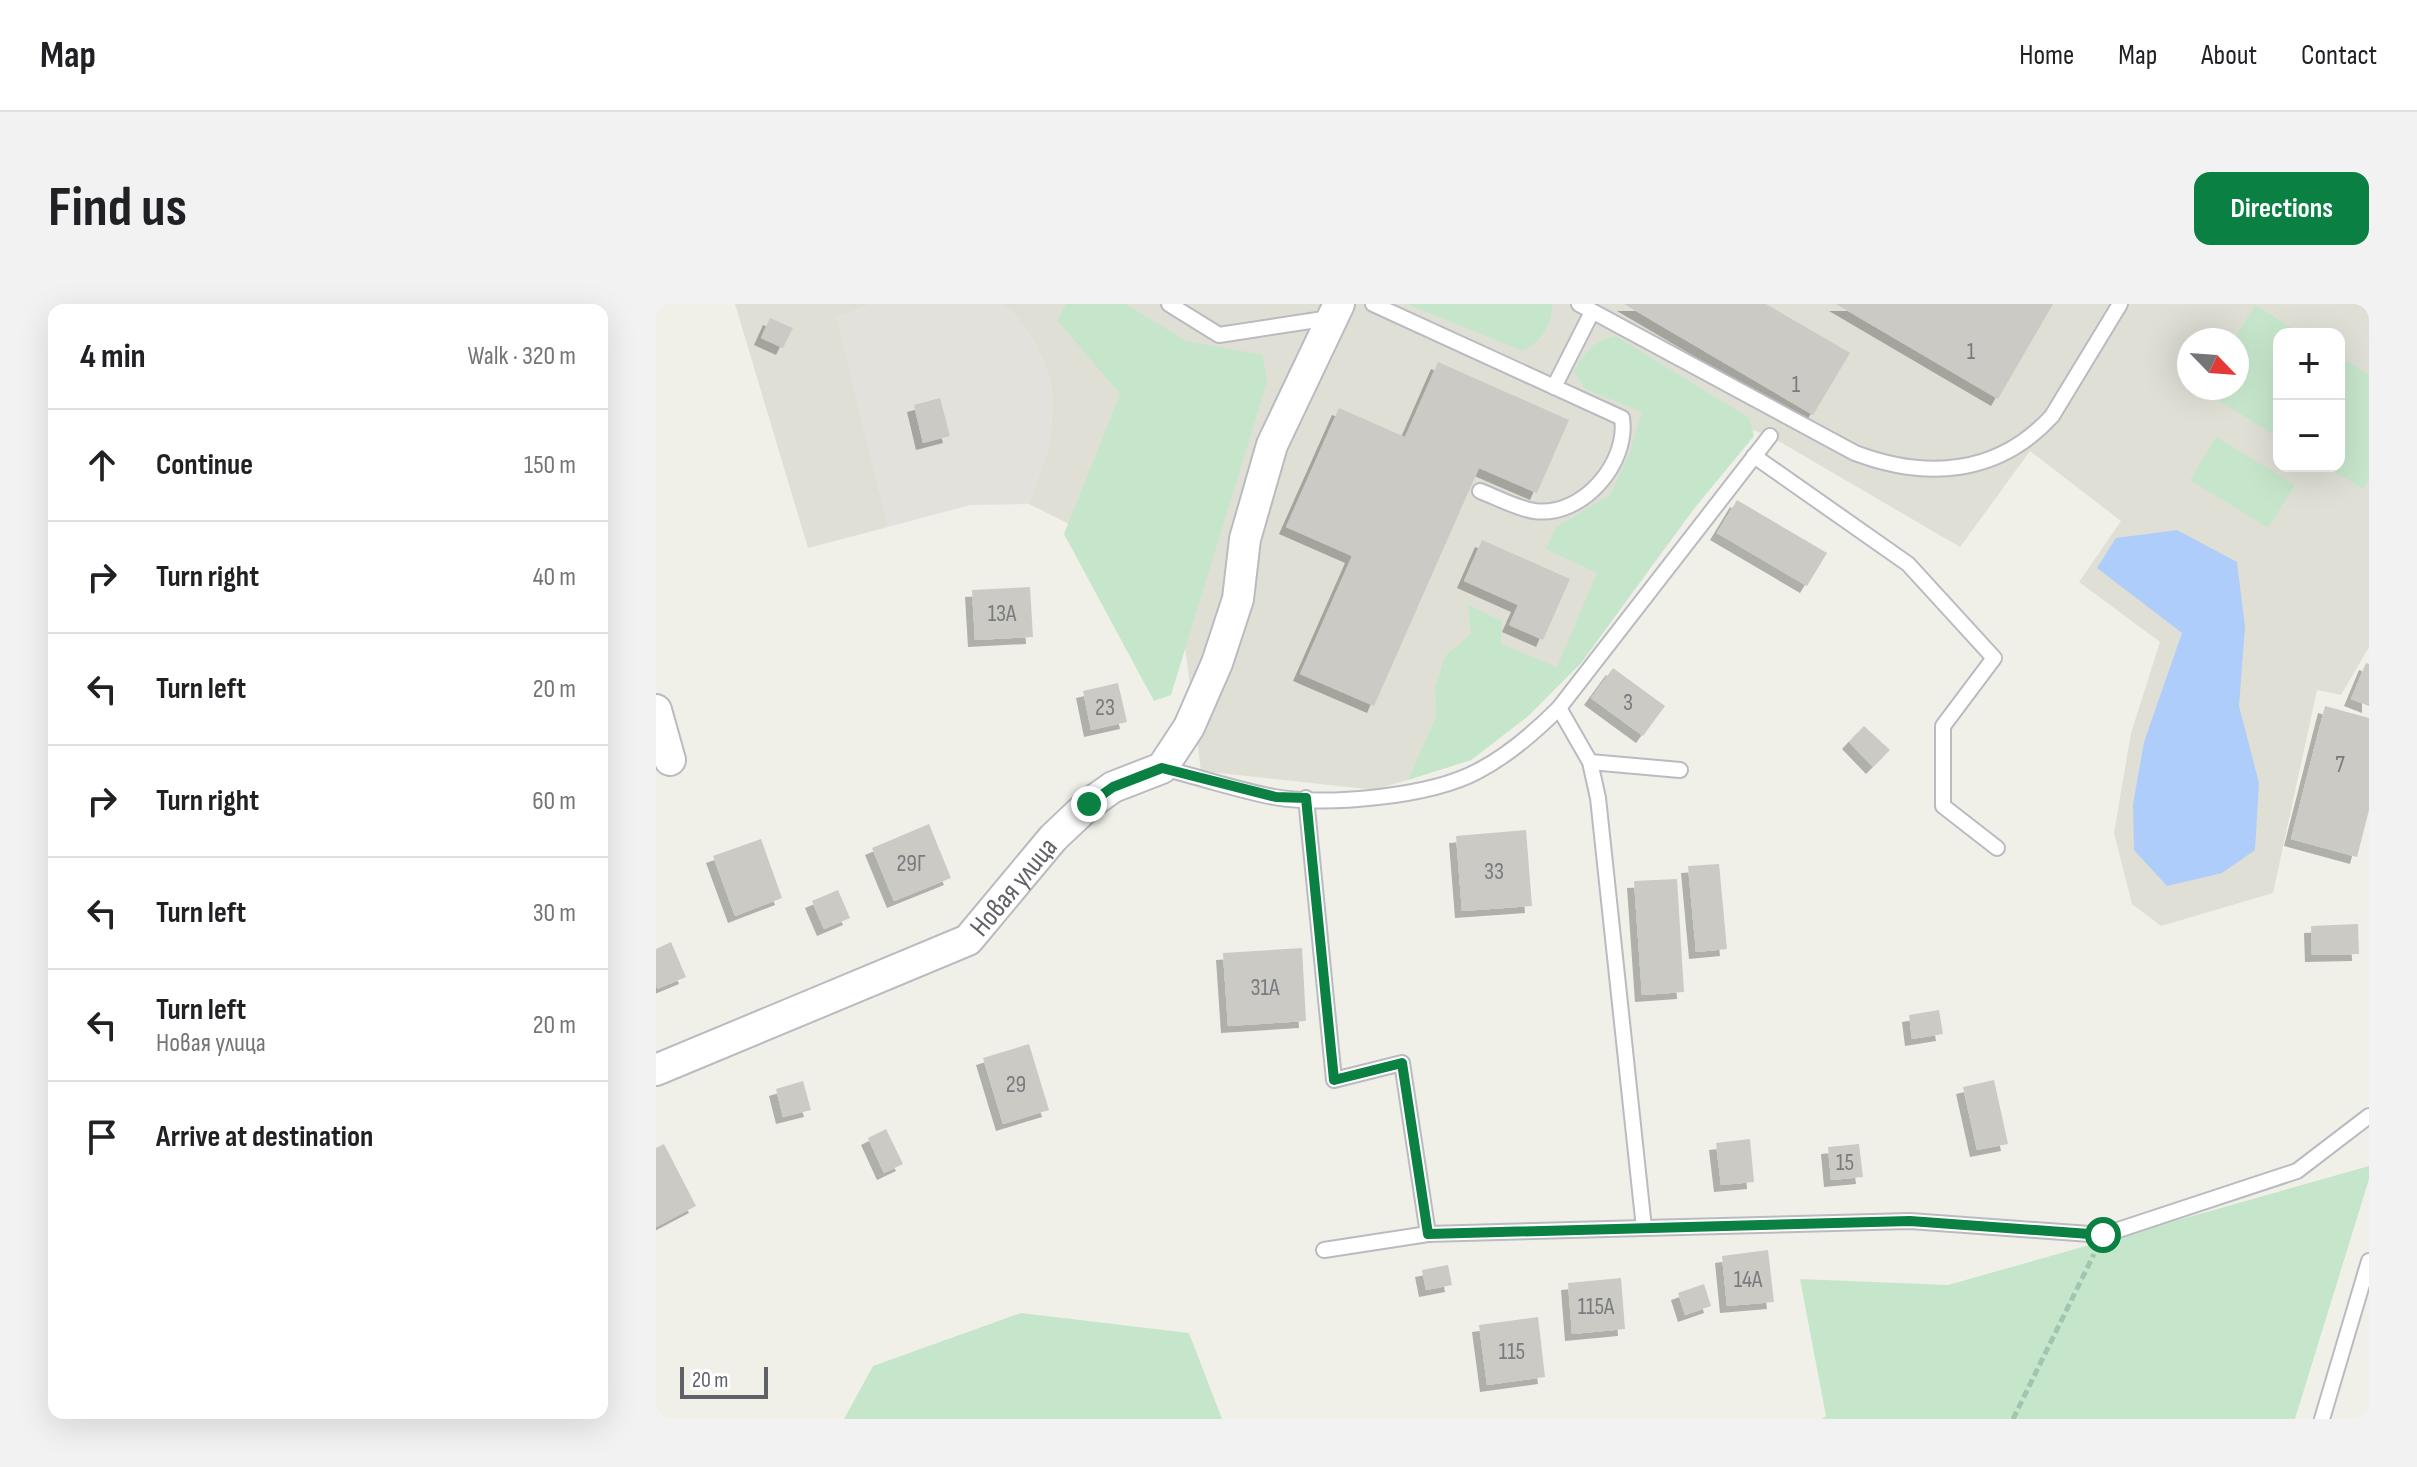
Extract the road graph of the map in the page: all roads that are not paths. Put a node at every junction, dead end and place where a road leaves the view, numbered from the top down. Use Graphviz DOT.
graph roads {
  1 [pos="1169,304"];
  2 [pos="1373,304"];
  3 [pos="2120,304"];
  4 [pos="1585,308"];
  5 [pos="1335,311"];
  6 [pos="1554,387"];
  7 [pos="1770,436"];
  8 [pos="1754,456"];
  9 [pos="1480,491"];
  10 [pos="1559,708"];
  11 [pos="656,710"];
  12 [pos="670,760"];
  13 [pos="1590,762"];
  14 [pos="1162,768"];
  15 [pos="1680,770"];
  16 [pos="1306,798"];
  17 [pos="1997,848"];
  18 [pos="656,1070"];
  19 [pos="2369,1116"];
  20 [pos="1644,1228"];
  21 [pos="1428,1234"];
  22 [pos="1324,1250"];
  23 [pos="2369,1261"];
  24 [pos="2322,1419"];
  1 -- 5 [label="lane"];
  2 -- 6 [label="lane"];
  3 -- 4 [label="lane"];
  4 -- 6 [label="lane"];
  5 -- 14 [label="street"];
  6 -- 9 [label="lane"];
  7 -- 8 [label="lane"];
  8 -- 10 [label="lane"];
  8 -- 17 [label="lane"];
  10 -- 13 [label="lane"];
  10 -- 16 [label="lane"];
  11 -- 12 [label="street"];
  13 -- 15 [label="lane"];
  13 -- 20 [label="lane"];
  14 -- 16 [label="lane"];
  14 -- 18 [label="street, Новая улица"];
  16 -- 21 [label="lane"];
  19 -- 20 [label="lane"];
  20 -- 21 [label="lane"];
  21 -- 22 [label="lane"];
  23 -- 24 [label="lane"];
}
